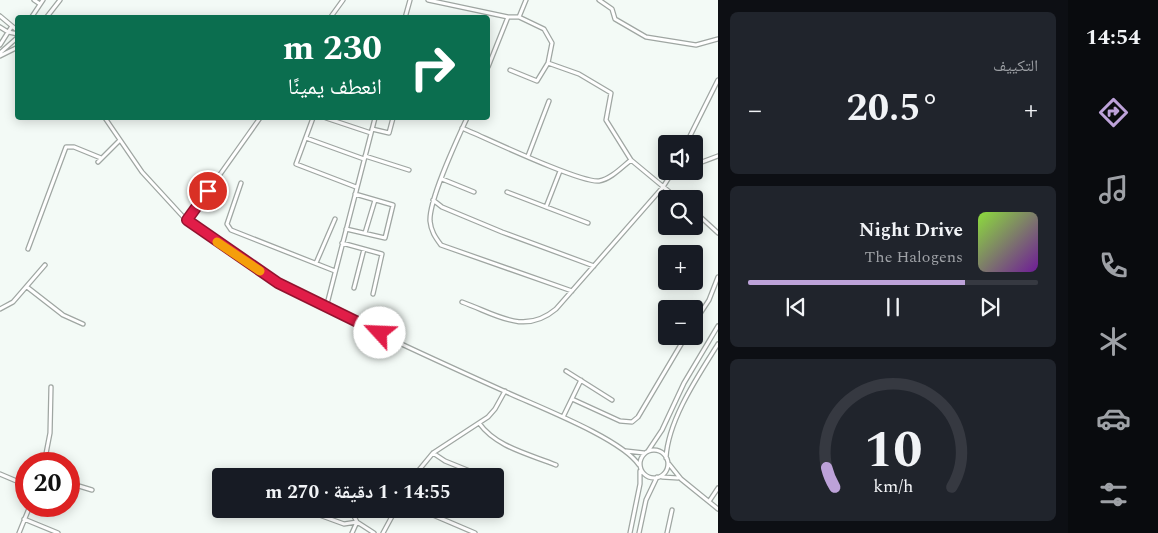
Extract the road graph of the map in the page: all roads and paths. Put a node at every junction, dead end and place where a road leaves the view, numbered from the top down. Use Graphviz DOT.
graph roads {
  1 [pos="34,0"];
  2 [pos="43,0"];
  3 [pos="60,0"];
  4 [pos="343,0"];
  5 [pos="410,0"];
  6 [pos="428,0"];
  7 [pos="526,0"];
  8 [pos="599,0"];
  9 [pos="40,4"];
  10 [pos="33,15"];
  11 [pos="48,15"];
  12 [pos="332,15"];
  13 [pos="406,15"];
  14 [pos="0,16"];
  15 [pos="508,17"];
  16 [pos="519,17"];
  17 [pos="12,26"];
  18 [pos="0,27"];
  19 [pos="15,30"];
  20 [pos="8,32"];
  21 [pos="15,33"];
  22 [pos="15,38"];
  23 [pos="718,40"];
  24 [pos="0,45"];
  25 [pos="15,48"];
  26 [pos="0,55"];
  27 [pos="490,62"];
  28 [pos="548,63"];
  29 [pos="510,70"];
  30 [pos="718,80"];
  31 [pos="549,101"];
  32 [pos="106,120"];
  33 [pos="259,120"];
  34 [pos="312,120"];
  35 [pos="333,120"];
  36 [pos="375,120"];
  37 [pos="392,120"];
  38 [pos="466,120"];
  39 [pos="462,128"];
  40 [pos="372,131"];
  41 [pos="690,135"];
  42 [pos="306,138"];
  43 [pos="119,141"];
  44 [pos="528,156"];
  45 [pos="718,156"];
  46 [pos="364,157"];
  47 [pos="102,158"];
  48 [pos="631,160"];
  49 [pos="98,162"];
  50 [pos="703,162"];
  51 [pos="409,170"];
  52 [pos="560,170"];
  53 [pos="442,179"];
  54 [pos="668,180"];
  55 [pos="241,183"];
  56 [pos="356,187"];
  57 [pos="663,187"];
  58 [pos="667,190"];
  59 [pos="474,192"];
  60 [pos="507,192"];
  61 [pos="354,194"];
  62 [pos="375,200"];
  63 [pos="433,200"];
  64 [pos="546,207"];
  65 [pos="335,219"];
  66 [pos="703,219"];
  67 [pos="187,220"];
  68 [pos="588,223"];
  69 [pos="346,229"];
  70 [pos="718,232"];
  71 [pos="365,233"];
  72 [pos="342,242"];
  73 [pos="28,249"];
  74 [pos="364,249"];
  75 [pos="316,263"];
  76 [pos="45,264"];
  77 [pos="594,266"];
  78 [pos="335,271"];
  79 [pos="718,277"];
  80 [pos="26,287"];
  81 [pos="354,288"];
  82 [pos="572,290"];
  83 [pos="373,294"];
  84 [pos="462,302"];
  85 [pos="326,308"];
  86 [pos="0,309"];
  87 [pos="703,309"];
  88 [pos="82,324"];
  89 [pos="718,326"];
  90 [pos="718,344"];
  91 [pos="681,345"];
  92 [pos="566,371"];
  93 [pos="581,380"];
  94 [pos="52,387"];
  95 [pos="505,391"];
  96 [pos="572,399"];
  97 [pos="612,400"];
  98 [pos="562,417"];
  99 [pos="480,422"];
  100 [pos="623,450"];
  101 [pos="46,452"];
  102 [pos="646,452"];
  103 [pos="433,453"];
  104 [pos="666,458"];
  105 [pos="556,464"];
  106 [pos="668,464"];
  107 [pos="640,467"];
  108 [pos="421,468"];
  109 [pos="462,468"];
  110 [pos="0,474"];
  111 [pos="658,477"];
  112 [pos="681,479"];
  113 [pos="15,480"];
  114 [pos="80,486"];
  115 [pos="718,488"];
  116 [pos="92,490"];
  117 [pos="710,500"];
  118 [pos="718,508"];
  119 [pos="672,510"];
  120 [pos="25,517"];
  121 [pos="328,518"];
  122 [pos="355,518"];
  123 [pos="391,518"];
  124 [pos="440,518"];
  125 [pos="24,520"];
  126 [pos="357,522"];
  127 [pos="369,532"];
  128 [pos="19,533"];
  129 [pos="58,533"];
  130 [pos="352,533"];
  131 [pos="374,533"];
  132 [pos="383,533"];
  133 [pos="475,533"];
  134 [pos="630,533"];
  135 [pos="639,533"];
  136 [pos="667,533"];
  1 -- 9 [label="lane"];
  2 -- 9 [label="lane"];
  3 -- 11 [label="lane"];
  4 -- 12 [label="lane"];
  5 -- 13 [label="lane"];
  6 -- 15 [label="lane"];
  7 -- 16 [label="lane"];
  8 -- 23 [label="lane"];
  9 -- 10 [label="lane"];
  14 -- 17 [label="lane"];
  15 -- 16 [label="lane"];
  15 -- 27 [label="lane"];
  16 -- 28 [label="lane"];
  17 -- 19 [label="lane"];
  17 -- 20 [label="lane"];
  18 -- 20 [label="lane"];
  20 -- 21 [label="lane"];
  20 -- 24 [label="lane"];
  22 -- 26 [label="lane"];
  25 -- 26 [label="lane"];
  28 -- 29 [label="lane"];
  28 -- 48 [label="lane"];
  30 -- 41 [label="lane"];
  31 -- 44 [label="lane"];
  32 -- 43 [label="lane"];
  33 -- 67 [label="lane"];
  34 -- 42 [label="lane"];
  35 -- 40 [label="lane"];
  36 -- 40 [label="lane"];
  37 -- 40 [label="lane"];
  38 -- 39 [label="lane"];
  39 -- 44 [label="lane"];
  39 -- 53 [label="lane"];
  40 -- 46 [label="lane"];
  42 -- 46 [label="lane"];
  42 -- 56 [label="lane"];
  43 -- 47 [label="lane"];
  43 -- 67 [label="lane"];
  44 -- 52 [label="lane"];
  45 -- 50 [label="lane"];
  46 -- 51 [label="lane"];
  46 -- 56 [label="lane"];
  47 -- 49 [label="lane"];
  47 -- 73 [label="lane"];
  48 -- 52 [label="lane"];
  48 -- 57 [label="lane"];
  52 -- 64 [label="lane"];
  53 -- 59 [label="lane"];
  53 -- 63 [label="lane"];
  54 -- 57 [label="lane"];
  55 -- 75 [label="lane"];
  56 -- 61 [label="lane"];
  57 -- 58 [label="lane"];
  57 -- 77 [label="lane"];
  60 -- 64 [label="lane"];
  61 -- 62 [label="lane"];
  61 -- 69 [label="lane"];
  62 -- 71 [label="lane"];
  62 -- 71 [label="lane"];
  63 -- 77 [label="lane"];
  63 -- 82 [label="lane"];
  64 -- 68 [label="lane"];
  65 -- 75 [label="lane"];
  66 -- 70 [label="lane"];
  67 -- 85 [label="lane"];
  69 -- 71 [label="lane"];
  69 -- 72 [label="lane"];
  72 -- 74 [label="lane"];
  72 -- 78 [label="lane"];
  74 -- 81 [label="lane"];
  74 -- 83 [label="lane"];
  75 -- 78 [label="lane"];
  76 -- 80 [label="lane"];
  77 -- 82 [label="lane"];
  78 -- 85 [label="lane"];
  79 -- 87 [label="lane"];
  80 -- 86 [label="lane"];
  80 -- 88 [label="lane"];
  82 -- 84 [label="lane"];
  85 -- 95 [label="lane"];
  89 -- 102 [label="lane"];
  90 -- 104 [label="lane"];
  91 -- 96 [label="lane"];
  92 -- 93 [label="lane"];
  93 -- 96 [label="lane"];
  93 -- 97 [label="lane"];
  94 -- 101 [label="lane"];
  95 -- 98 [label="lane"];
  95 -- 99 [label="lane"];
  96 -- 98 [label="lane"];
  98 -- 100 [label="lane"];
  99 -- 103 [label="lane"];
  99 -- 105 [label="lane"];
  100 -- 102 [label="lane"];
  100 -- 107 [label="lane"];
  102 -- 104 [label="lane"];
  102 -- 107 [label="lane"];
  103 -- 108 [label="lane"];
  103 -- 109 [label="lane"];
  104 -- 106 [label="lane"];
  106 -- 111 [label="lane"];
  106 -- 112 [label="lane"];
  107 -- 111 [label="lane"];
  107 -- 134 [label="lane"];
  110 -- 113 [label="lane"];
  111 -- 112 [label="lane"];
  111 -- 135 [label="lane"];
  112 -- 117 [label="lane"];
  114 -- 116 [label="lane"];
  115 -- 117 [label="lane"];
  117 -- 118 [label="lane"];
  119 -- 136 [label="lane"];
  120 -- 125 [label="lane"];
  121 -- 126 [label="lane"];
  122 -- 126 [label="lane"];
  123 -- 132 [label="lane"];
  124 -- 133 [label="lane"];
  125 -- 128 [label="lane"];
  125 -- 129 [label="lane"];
  126 -- 127 [label="lane"];
  126 -- 130 [label="lane"];
  127 -- 131 [label="lane"];
}
